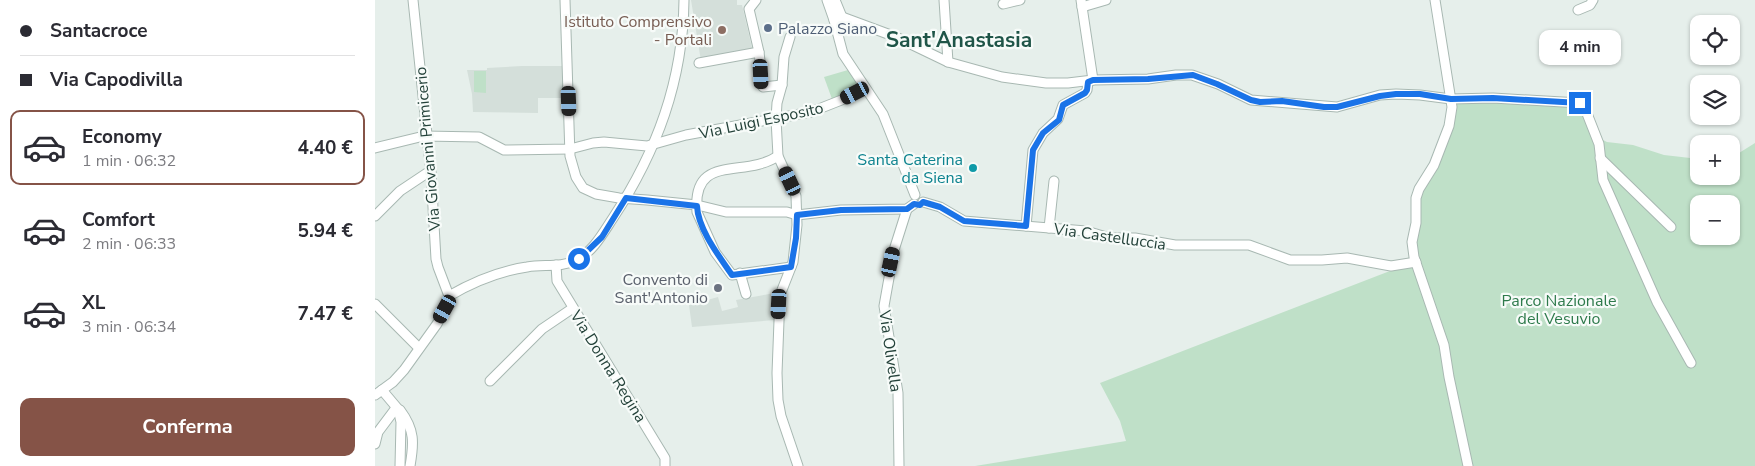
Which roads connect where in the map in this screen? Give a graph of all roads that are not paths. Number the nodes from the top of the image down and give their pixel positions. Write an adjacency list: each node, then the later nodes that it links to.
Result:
1 (413, 0): 25 (street, Via Giovanni Primicerio)
2 (565, 0): 28 (street)
3 (684, 0): 26 (street)
4 (756, 0): 17 (street)
5 (827, 0): 15 (street)
6 (835, 0): 15 (street)
7 (944, 0): 18 (street)
8 (1019, 0): 12 (street)
9 (1106, 0): 13 (street)
10 (1435, 0): 23 (street)
11 (1593, 0): 14 (street)
12 (1003, 4)
13 (1081, 4): 20 (street)
14 (1578, 10)
15 (838, 18): 18 (street); 22 (street)
16 (790, 37): 21 (street)
17 (759, 56): 19 (street); 21 (street)
18 (948, 62): 20 (street)
19 (699, 63)
20 (1093, 80): 23 (street); 38 (street)
21 (782, 86): 24 (street)
22 (864, 87): 24 (street, Via Luigi Esposito); 34 (street)
23 (1451, 99): 30 (street); 41 (street)
24 (776, 119): 26 (street, Via Luigi Esposito); 29 (street)
25 (427, 136): 27 (street, Via Luigi Esposito); 28 (street, Via Luigi Esposito); 31 (street, Via Giovanni Primicerio)
26 (653, 144): 28 (street, Via Luigi Esposito); 33 (street)
27 (375, 148)
28 (570, 150): 33 (street)
29 (778, 156): 35 (street); 36 (street)
30 (1601, 158): 39 (street); 50 (street)
31 (431, 173): 37 (street); 46 (street, Via Giovanni Primicerio)
32 (1054, 181): 40 (street)
33 (626, 198): 35 (street); 42 (street)
34 (915, 203): 36 (street); 38 (street, Via Castelluccia); 59 (street, Via Olivella)
35 (697, 206): 36 (street); 44 (street)
36 (797, 215): 43 (street)
37 (375, 216)
38 (1026, 226): 40 (street, Via Castelluccia)
39 (1671, 227)
40 (1049, 228): 41 (street, Via Castelluccia)
41 (1416, 262): 60 (street)
42 (556, 265): 46 (street); 48 (street, Via Donna Regina)
43 (791, 267): 44 (street); 58 (street)
44 (740, 273): 45 (street)
45 (746, 294)
46 (449, 296): 49 (street)
47 (375, 305): 49 (street)
48 (573, 308): 51 (street); 57 (street, Via Donna Regina)
49 (419, 348): 52 (street)
50 (1691, 363)
51 (490, 381)
52 (379, 393): 53 (street)
53 (397, 409): 54 (street); 55 (street); 56 (street)
54 (375, 444)
55 (400, 466)
56 (410, 466)
57 (665, 466)
58 (798, 466)
59 (899, 466)
60 (1468, 466)

